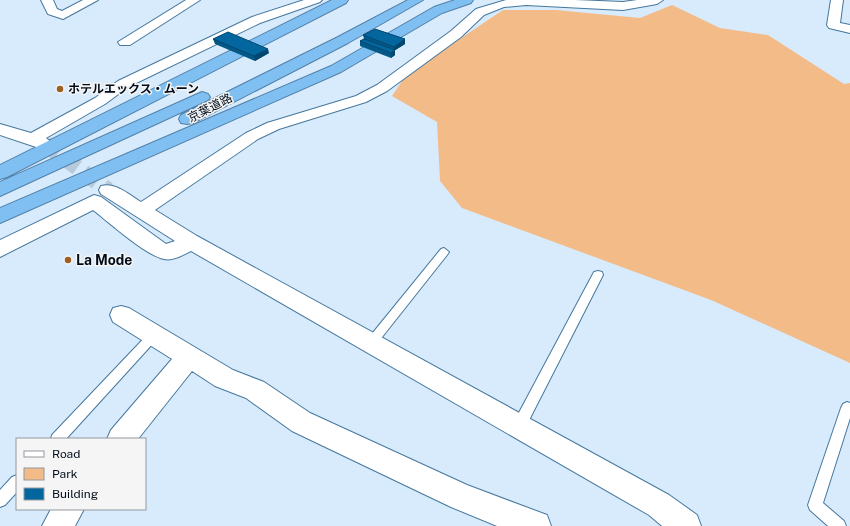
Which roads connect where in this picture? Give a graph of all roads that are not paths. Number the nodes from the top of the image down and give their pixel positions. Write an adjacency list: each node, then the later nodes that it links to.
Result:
1 (47, 0): 2 (street)
2 (92, 0)
3 (194, 0): 16 (street)
4 (316, 0): 17 (street)
5 (348, 0): 12 (highway)
6 (394, 0): 19 (highway, 京葉道路)
7 (417, 0): 21 (highway, 京葉道路)
8 (455, 0): 14 (highway)
9 (467, 0): 14 (highway)
10 (657, 0): 22 (street)
11 (838, 0): 13 (street); 15 (street)
12 (337, 2): 18 (highway)
13 (850, 2)
14 (438, 10): 23 (highway)
15 (850, 29)
16 (125, 42)
17 (0, 129)
18 (0, 173)
19 (0, 190)
20 (108, 190): 22 (street)
21 (0, 209)
22 (142, 210): 24 (street)
23 (0, 216)
24 (190, 241): 25 (street); 30 (street)
25 (0, 248)
26 (444, 252): 30 (lane)
27 (598, 275): 33 (lane)
28 (121, 315): 29 (street)
29 (153, 336): 31 (street); 34 (lane)
30 (371, 343): 33 (street)
31 (188, 358): 35 (street); 40 (street)
32 (847, 408): 42 (lane)
33 (519, 426): 41 (street)
34 (58, 438)
35 (122, 438)
36 (16, 483): 37 (lane)
37 (0, 500)
38 (68, 510): 39 (street)
39 (57, 526)
40 (536, 526)
41 (686, 526)
42 (839, 526)

